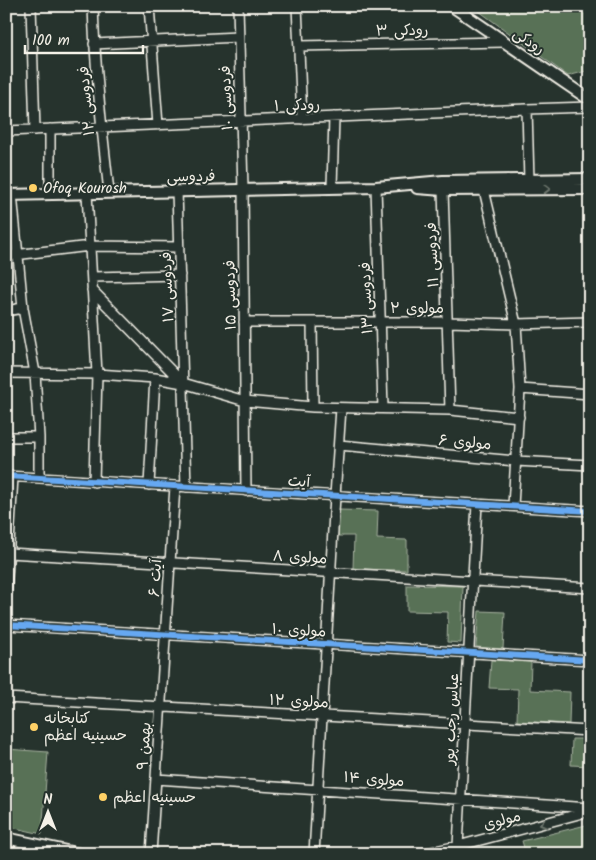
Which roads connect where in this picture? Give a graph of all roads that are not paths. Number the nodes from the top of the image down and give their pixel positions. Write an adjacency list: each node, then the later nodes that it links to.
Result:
1 (31, 6): 21 (street)
2 (93, 6): 10 (street, فردوسی ۱۲)
3 (149, 6): 8 (street)
4 (238, 6): 7 (street, فردوسی ۱۰)
5 (298, 6): 11 (street)
6 (452, 6): 9 (main road, رودکی)
7 (238, 38): 8 (street); 17 (street, فردوسی ۱۰)
8 (152, 42): 10 (street); 18 (street)
9 (505, 42): 11 (street, رودکی ۳); 12 (main road, رودکی)
10 (94, 44): 19 (street, فردوسی ۱۲)
11 (299, 46): 16 (street)
12 (590, 100)
13 (590, 107): 14 (street, رودکی ۱)
14 (527, 109): 15 (street, رودکی ۱); 24 (street)
15 (334, 117): 16 (street, رودکی ۱); 26 (street)
16 (302, 118): 17 (street, رودکی ۱)
17 (241, 121): 18 (street, رودکی ۱); 27 (street, فردوسی ۱۰)
18 (158, 125): 19 (street, رودکی ۱)
19 (102, 127): 20 (street, رودکی ۱); 32 (street, فردوسی ۱۲)
20 (50, 129): 21 (street, رودکی ۱); 34 (street)
21 (35, 130): 22 (street, رودکی ۱)
22 (6, 131)
23 (590, 179): 24 (main road, فردوسی)
24 (529, 181): 25 (main road, فردوسی)
25 (376, 187): 26 (main road, فردوسی); 29 (main road, فردوسی); 47 (street, فردوسی ۱۳)
26 (332, 188): 27 (main road, فردوسی)
27 (243, 189): 31 (main road, فردوسی); 45 (street, فردوسی ۱۵)
28 (590, 189): 30 (main road, فردوسی, one-way to 28)
29 (443, 190): 30 (main road, فردوسی); 48 (street, فردوسی ۱۱)
30 (484, 190): 50 (street)
31 (177, 191): 32 (main road, فردوسی); 37 (street, فردوسی ۱۷)
32 (109, 192): 33 (main road, فردوسی)
33 (87, 193): 34 (main road, فردوسی); 36 (street)
34 (50, 194): 35 (main road, فردوسی)
35 (9, 195): 38 (street)
36 (90, 246): 37 (street); 38 (street); 41 (street)
37 (179, 247): 40 (street, فردوسی ۱۷)
38 (18, 255): 39 (street); 43 (street)
39 (6, 256)
40 (180, 275): 41 (street); 55 (street, فردوسی ۱۷)
41 (92, 276): 42 (street)
42 (92, 290): 53 (street); 55 (street)
43 (22, 308): 44 (street); 52 (street)
44 (6, 311)
45 (244, 322): 46 (street, مولوی ۲); 58 (street, فردوسی ۱۵)
46 (312, 322): 47 (street, مولوی ۲); 59 (street)
47 (380, 322): 48 (street, مولوی ۲); 61 (street, فردوسی ۱۳)
48 (448, 322): 50 (street, مولوی ۲); 62 (street, فردوسی ۱۱)
49 (590, 322): 50 (street, مولوی ۲)
50 (516, 324): 56 (street)
51 (6, 373): 52 (street)
52 (36, 373): 53 (street); 65 (street)
53 (97, 374): 54 (street); 71 (street)
54 (155, 378): 55 (street); 72 (street)
55 (183, 383): 58 (street); 74 (street, فردوسی ۱۷)
56 (520, 389): 57 (street); 63 (street)
57 (590, 394)
58 (245, 401): 59 (street); 75 (street, فردوسی ۱۵)
59 (313, 407): 60 (street)
60 (342, 408): 61 (street); 66 (street)
61 (383, 408): 62 (street)
62 (450, 410): 63 (street)
63 (519, 417): 67 (street)
64 (6, 437): 65 (street)
65 (39, 437): 70 (street)
66 (339, 444): 67 (street, مولوی ۶); 76 (street)
67 (516, 461): 68 (street, مولوی ۶); 78 (street)
68 (590, 465)
69 (10, 477): 70 (street, آیت); 80 (street)
70 (39, 478): 71 (street, آیت)
71 (94, 482): 72 (street, آیت)
72 (150, 485): 73 (street, آیت)
73 (175, 486): 74 (street, آیت); 81 (street, آیت ۶)
74 (186, 487): 75 (street, آیت)
75 (246, 490): 76 (street, آیت)
76 (335, 496): 77 (street, آیت); 82 (street)
77 (477, 504): 78 (street, آیت); 83 (street, عباس رجب پور)
78 (513, 506): 79 (street, آیت)
79 (590, 511)
80 (9, 553): 81 (street, مولوی ۸); 85 (street)
81 (170, 563): 82 (street, مولوی ۸); 87 (street, آیت ۶)
82 (330, 572): 83 (street, مولوی ۸); 88 (street)
83 (473, 581): 84 (street, مولوی ۸); 89 (street, عباس رجب پور)
84 (590, 588)
85 (6, 595)
86 (6, 625): 87 (street, مولوی ۱۰)
87 (165, 634): 88 (street, مولوی ۱۰); 91 (street, آیت ۶)
88 (326, 644): 89 (street, مولوی ۱۰); 94 (street)
89 (469, 653): 90 (street, مولوی ۱۰); 95 (street, عباس رجب پور)
90 (590, 660)
91 (163, 671): 93 (street, بهمن ۹)
92 (6, 698): 93 (street, مولوی ۱۲)
93 (161, 707): 94 (street, مولوی ۱۲); 97 (street, بهمن ۹)
94 (322, 716): 95 (street, مولوی ۱۲); 98 (street)
95 (465, 724): 96 (street, مولوی ۱۲); 99 (street, عباس رجب پور)
96 (590, 731)
97 (156, 779): 98 (street, مولوی ۱۴); 105 (street, بهمن ۹)
98 (318, 789): 99 (street, مولوی ۱۴); 106 (street)
99 (461, 799): 100 (street, مولوی ۱۴); 103 (street, عباس رجب پور)
100 (590, 808)
101 (590, 812): 103 (street, مولوی, one-way to 103)
102 (6, 838): 104 (main road)
103 (458, 846): 107 (street, مولوی)
104 (75, 853)
105 (151, 854)
106 (314, 854)
107 (421, 854)

